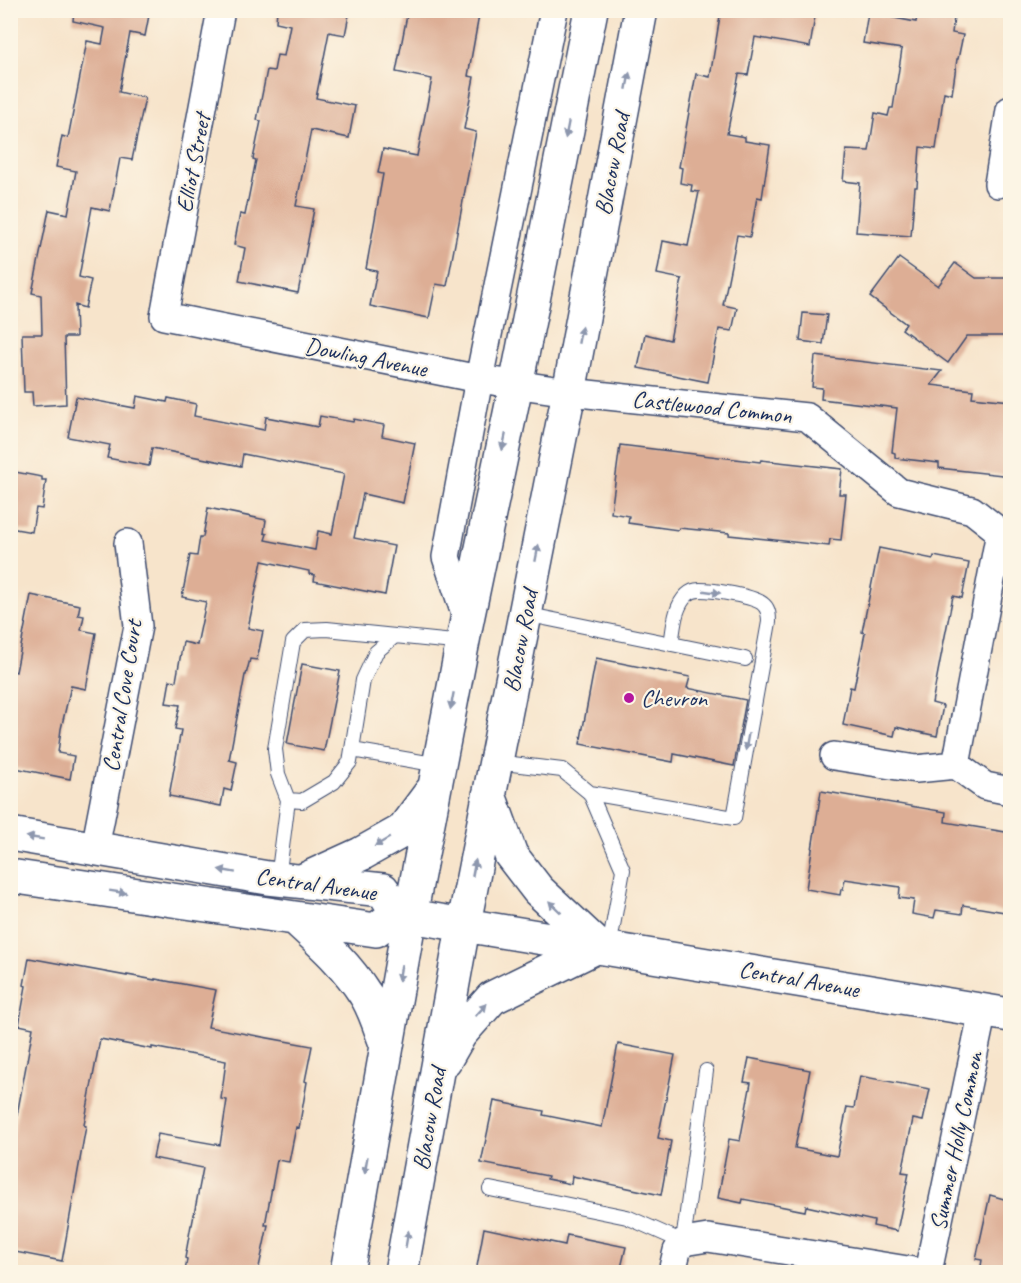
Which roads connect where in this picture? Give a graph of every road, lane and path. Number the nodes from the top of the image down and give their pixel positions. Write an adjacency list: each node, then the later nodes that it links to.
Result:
1 (221, 10): 7 (street, Elliot Street)
2 (554, 10): 8 (street)
3 (591, 10): 9 (main road, one-way to 9)
4 (641, 10): 10 (main road, Blacow Road, one-way to 4)
5 (1011, 110): 6 (street)
6 (998, 184)
7 (164, 316): 8 (street, Dowling Avenue)
8 (479, 379): 9 (street, Dowling Avenue); 14 (street)
9 (516, 385): 10 (street, Dowling Avenue); 14 (main road, one-way to 14)
10 (569, 392): 11 (street, Castlewood Common); 13 (main road, Blacow Road, one-way to 10)
11 (1005, 531): 21 (street)
12 (128, 543): 28 (street, Central Cove Court)
13 (525, 614): 16 (lane); 20 (main road, Blacow Road)
14 (465, 632): 15 (lane); 22 (main road, one-way to 22)
15 (395, 636): 18 (lane); 26 (lane)
16 (671, 644): 17 (lane); 24 (lane, one-way to 24)
17 (745, 659)
18 (352, 750): 22 (lane); 26 (lane)
19 (834, 756): 21 (street)
20 (496, 762): 24 (lane); 25 (main road, Blacow Road)
21 (956, 765): 23 (street)
22 (438, 776): 30 (main road, one-way to 30); 31 (main road)
23 (1011, 791)
24 (590, 793): 34 (lane)
25 (489, 795): 33 (main road, Blacow Road, one-way to 25); 34 (main road, one-way to 25)
26 (288, 800): 30 (lane)
27 (10, 834): 28 (main road, Central Avenue, one-way to 27)
28 (95, 848): 30 (main road, Central Avenue, one-way to 28)
29 (10, 876): 32 (main road, Central Avenue, one-way to 32)
30 (289, 880): 32 (main road, Central Avenue)
31 (411, 916): 33 (main road, Central Avenue); 36 (main road, one-way to 36)
32 (296, 919): 36 (main road)
33 (463, 925): 34 (main road, Central Avenue); 38 (main road, Blacow Road)
34 (604, 947): 35 (main road, Central Avenue); 38 (main road, one-way to 34)
35 (997, 1013): 45 (street, Summer Holly Common)
36 (387, 1046): 41 (main road, one-way to 41)
37 (706, 1071): 40 (lane)
38 (436, 1075): 42 (main road, Blacow Road, one-way to 38)
39 (490, 1189): 40 (lane)
40 (683, 1242): 43 (street); 44 (street)
41 (347, 1272)
42 (401, 1272)
43 (672, 1272)
44 (920, 1272)
45 (928, 1272)

